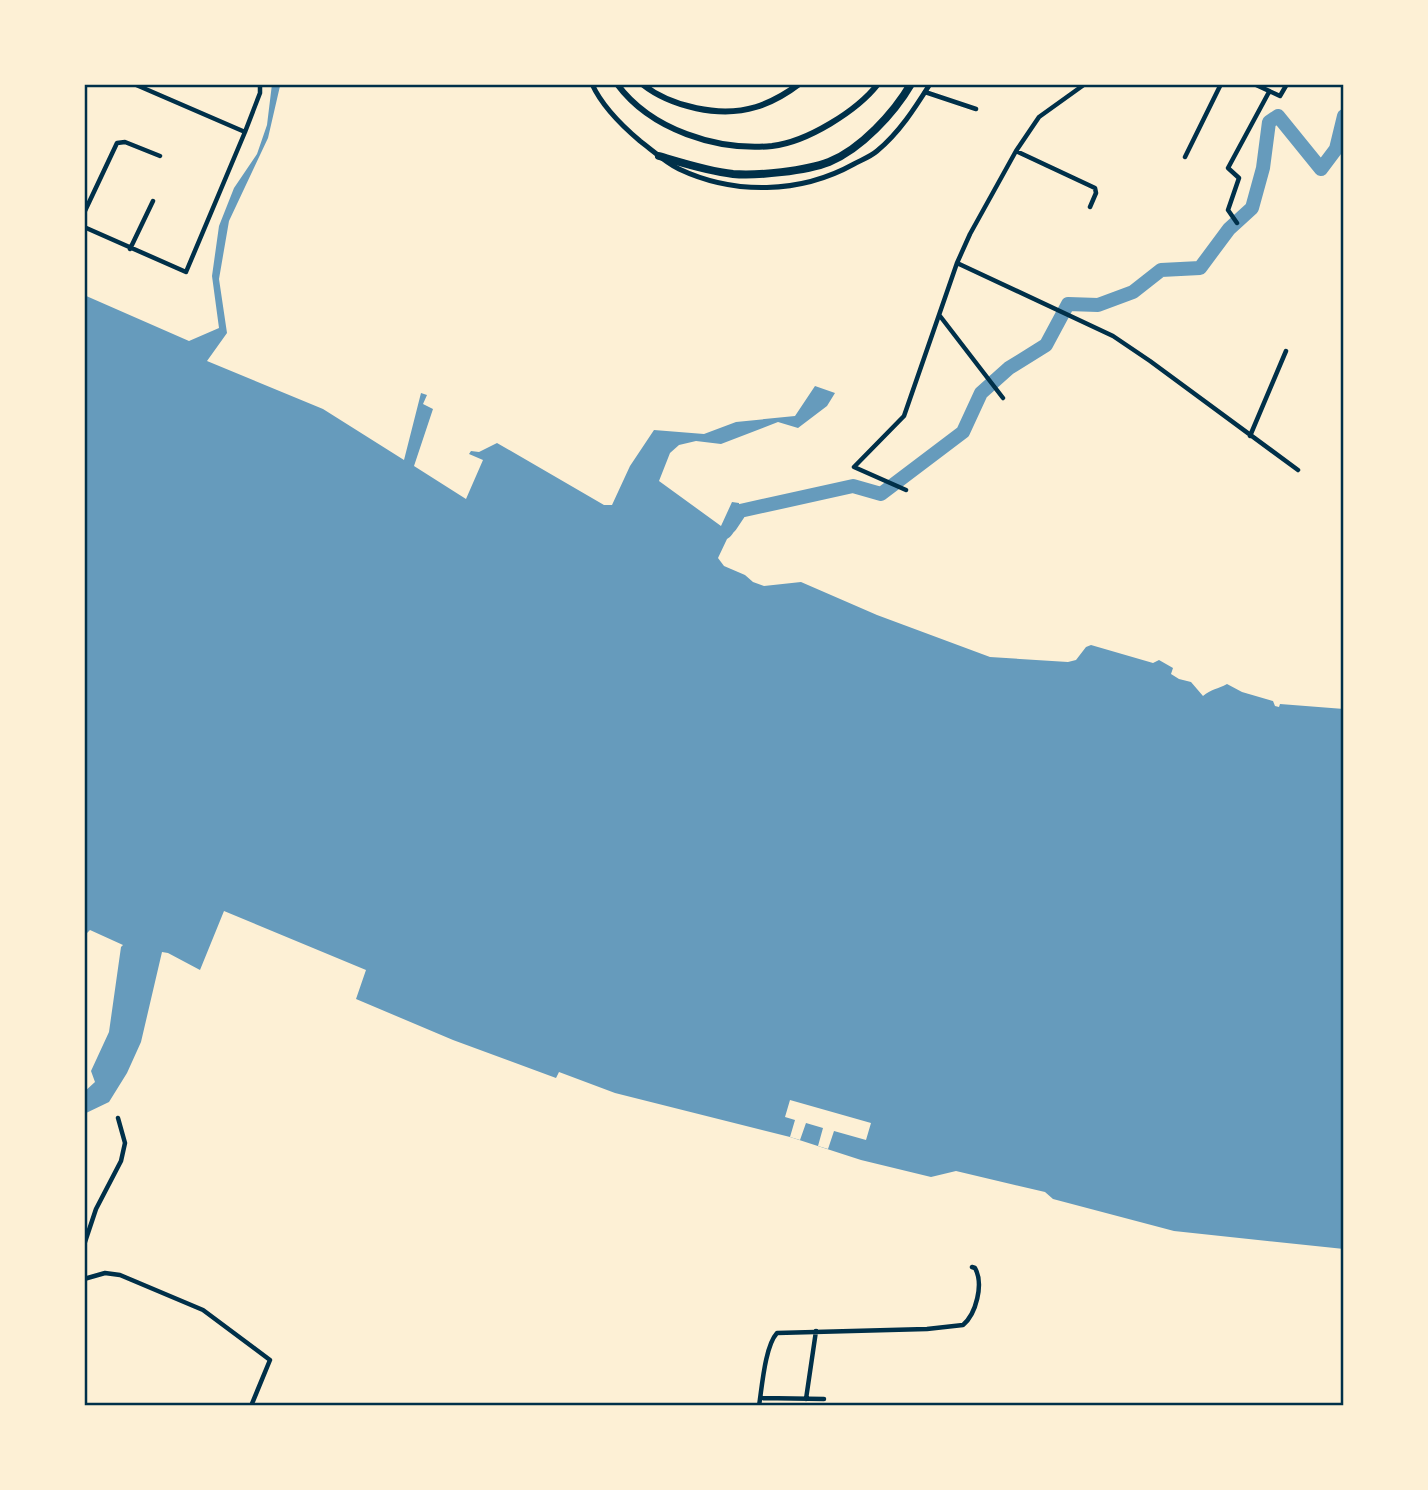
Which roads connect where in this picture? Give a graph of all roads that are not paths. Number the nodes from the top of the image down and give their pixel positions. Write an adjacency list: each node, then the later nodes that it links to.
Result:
1 (134, 84): 17 (street)
2 (260, 84): 17 (street)
3 (592, 84): 20 (street)
4 (617, 84): 7 (main road)
5 (642, 84): 6 (main road)
6 (799, 84)
7 (878, 84)
8 (911, 84): 20 (highway)
9 (930, 84): 14 (street)
10 (1085, 84): 18 (street)
11 (1221, 84): 21 (street)
12 (1254, 84): 15 (street)
13 (1287, 84): 15 (street)
14 (925, 92): 16 (street); 20 (street)
15 (1269, 92): 25 (street)
16 (976, 109)
17 (245, 132): 27 (street)
18 (1016, 151): 23 (street); 28 (street)
19 (160, 156): 24 (street)
20 (659, 156)
21 (1185, 157)
22 (153, 201): 27 (street)
23 (1090, 207)
24 (84, 213)
25 (1237, 223)
26 (84, 227): 27 (street)
27 (130, 249)
28 (957, 263): 29 (street); 32 (street)
29 (940, 315): 31 (street); 34 (street)
30 (1286, 351): 32 (street)
31 (1001, 396)
32 (1250, 436): 33 (street)
33 (1298, 470)
34 (906, 490)
35 (118, 1118): 36 (street)
36 (84, 1245)
37 (972, 1267): 39 (street)
38 (84, 1279): 43 (street)
39 (816, 1331): 40 (street); 41 (street)
40 (760, 1398): 41 (street); 44 (street)
41 (806, 1399): 42 (street)
42 (824, 1399)
43 (251, 1406)
44 (759, 1406)

